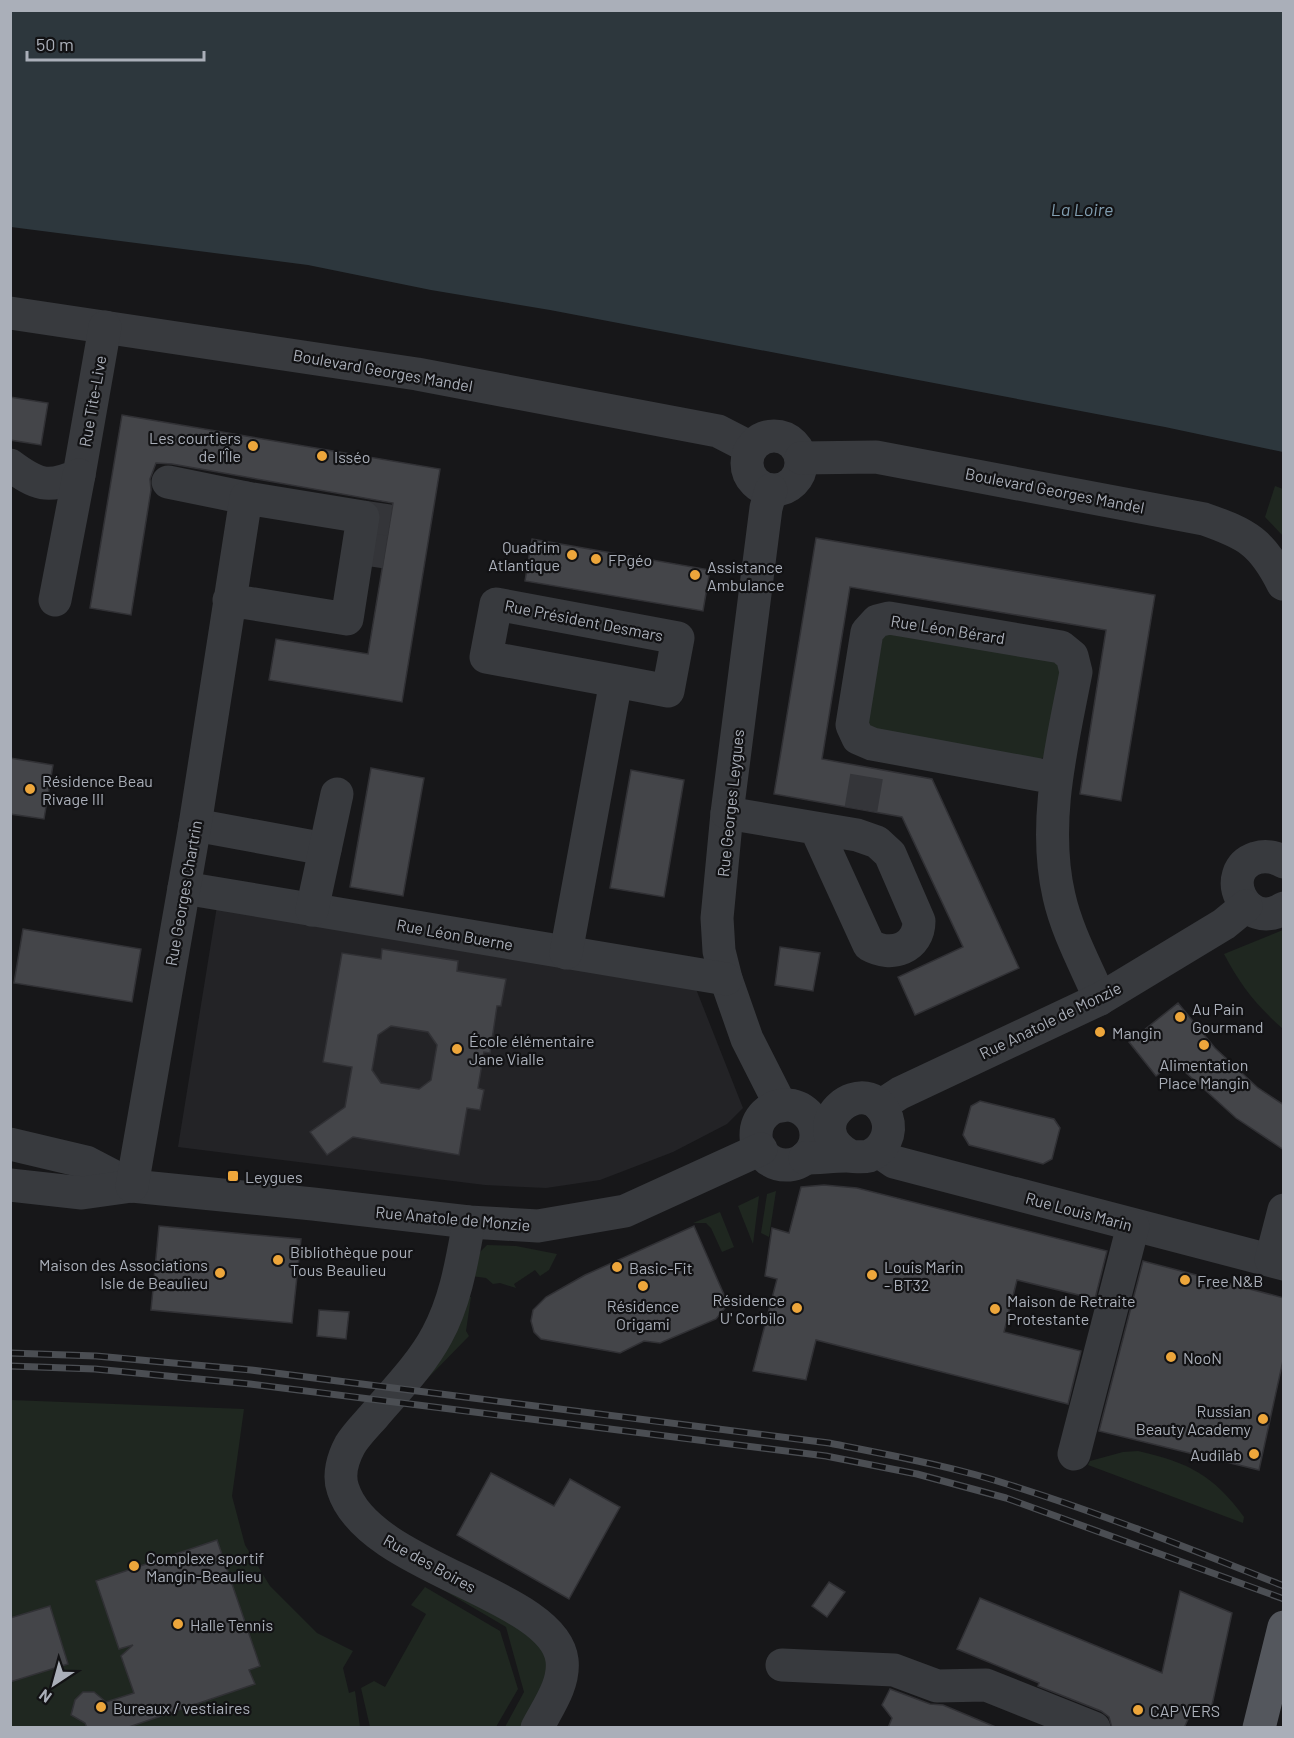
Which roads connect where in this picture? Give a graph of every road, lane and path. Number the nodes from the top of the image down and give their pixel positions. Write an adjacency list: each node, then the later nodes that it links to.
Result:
1 (10, 313): 2 (street, Boulevard Georges Mandel)
2 (105, 327): 3 (street, Boulevard Georges Mandel); 6 (street, Rue Tite-Live)
3 (751, 448): 4 (street); 8 (street)
4 (801, 459): 8 (street); 10 (street, Boulevard Georges Mandel)
5 (10, 465): 6 (street)
6 (79, 475): 11 (street, Rue Tite-Live)
7 (168, 482): 9 (street)
8 (771, 490): 16 (street, Rue Georges Leygues)
9 (246, 498): 12 (street, Rue Georges Chartrin); 12 (street)
10 (1283, 584)
11 (55, 600)
12 (229, 600): 17 (street, Rue Georges Chartrin)
13 (616, 681): 13 (street, Rue Président Desmars); 25 (street)
14 (1056, 778): 14 (street, Rue Léon Bérard); 27 (street, Rue Léon Bérard)
15 (337, 794): 19 (street)
16 (727, 813): 18 (street); 26 (street, Rue Georges Leygues)
17 (195, 825): 19 (street); 21 (street, Rue Georges Chartrin)
18 (816, 829): 18 (street)
19 (325, 849): 24 (street)
20 (1284, 862): 22 (street)
21 (184, 888): 24 (street, Rue Léon Buerne); 36 (street, Rue Georges Chartrin)
22 (1245, 906): 23 (street); 27 (street, Rue Anatole de Monzie)
23 (1284, 908)
24 (312, 910): 25 (street, Rue Léon Buerne)
25 (566, 953): 26 (street, Rue Léon Buerne)
26 (726, 979): 30 (street, Rue Georges Leygues)
27 (1100, 999): 28 (street, Rue Anatole de Monzie)
28 (880, 1106): 29 (street); 33 (street)
29 (838, 1107): 30 (street); 33 (street)
30 (793, 1109): 32 (street); 34 (street)
31 (10, 1144): 36 (street, Rue Anatole de Monzie)
32 (761, 1149): 34 (street); 38 (street, Rue Anatole de Monzie)
33 (864, 1153): 34 (street); 39 (street, Rue Louis Marin)
34 (805, 1158)
35 (10, 1185): 36 (street, Rue Anatole de Monzie)
36 (132, 1186): 38 (street, Rue Anatole de Monzie)
37 (1284, 1210): 40 (street)
38 (469, 1222): 44 (street, Rue des Boires)
39 (1133, 1226): 40 (street, Rue Louis Marin); 41 (street)
40 (1277, 1262)
41 (1074, 1454)
42 (1284, 1627): 46 (main road)
43 (782, 1665): 45 (street)
44 (537, 1728)
45 (1094, 1728)
46 (1259, 1728)

